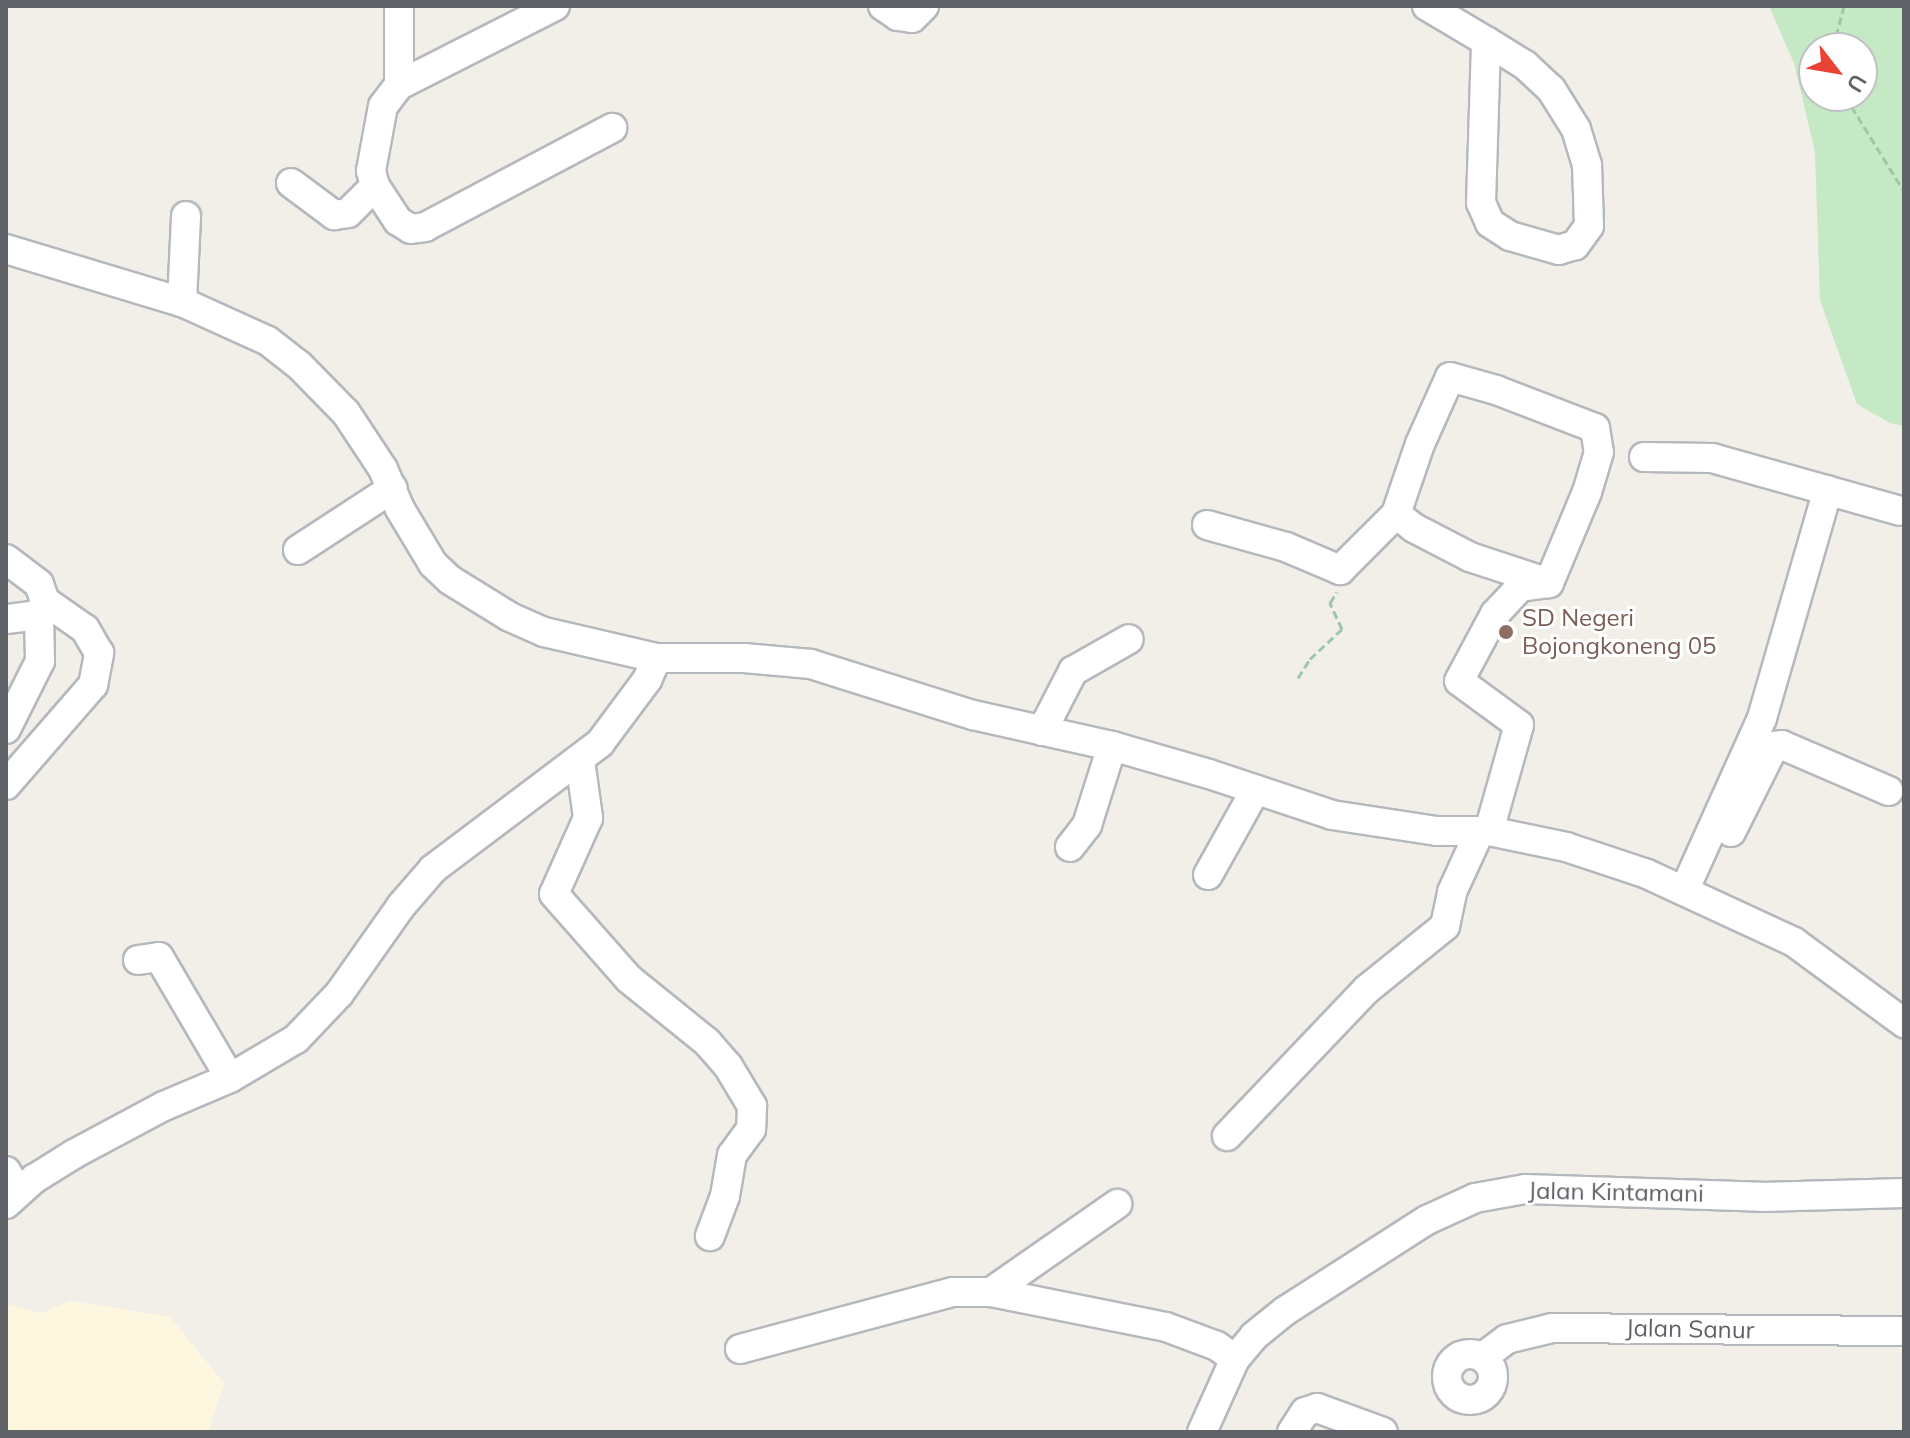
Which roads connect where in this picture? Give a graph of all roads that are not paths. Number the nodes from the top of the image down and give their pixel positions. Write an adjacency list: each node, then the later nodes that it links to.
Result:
1 (399, 6): 7 (street)
2 (555, 6): 7 (street)
3 (883, 6): 4 (street)
4 (924, 6)
5 (1427, 6): 6 (street)
6 (1486, 41): 6 (street)
7 (399, 85): 10 (street)
8 (612, 128): 10 (street)
9 (291, 183): 10 (street)
10 (375, 186)
11 (186, 216): 13 (street)
12 (6, 249): 13 (street)
13 (182, 302): 15 (street)
14 (1644, 457): 16 (street)
15 (393, 488): 20 (street); 26 (street)
16 (1828, 490): 17 (street); 37 (street)
17 (1900, 511)
18 (1396, 514): 19 (street); 22 (street); 22 (street)
19 (1207, 525)
20 (298, 550)
21 (6, 559): 23 (street)
22 (1549, 583): 34 (street)
23 (42, 608): 24 (street); 27 (street); 31 (street)
24 (6, 619)
25 (1129, 639): 28 (street)
26 (657, 658): 28 (street); 30 (street)
27 (6, 729)
28 (1042, 731): 29 (street)
29 (1112, 746): 32 (street); 35 (street)
30 (580, 760): 40 (street); 45 (street)
31 (6, 785)
32 (1256, 789): 34 (street); 36 (street)
33 (1889, 791): 37 (street)
34 (1484, 832): 37 (street); 41 (street)
35 (1070, 847)
36 (1208, 875)
37 (1691, 894): 39 (street)
38 (138, 960): 40 (street)
39 (1904, 1023)
40 (230, 1078): 42 (street)
41 (1227, 1136)
42 (10, 1189)
43 (1904, 1193): 50 (street, Jalan Kintamani)
44 (1117, 1204): 46 (street)
45 (710, 1236)
46 (991, 1292): 48 (street); 50 (street)
47 (1904, 1331): 49 (street, Jalan Sanur)
48 (740, 1349)
49 (1483, 1357)
50 (1235, 1359): 52 (street, Jalan Kintamani)
51 (1298, 1422): 53 (street)
52 (1202, 1432)
53 (1383, 1432)

